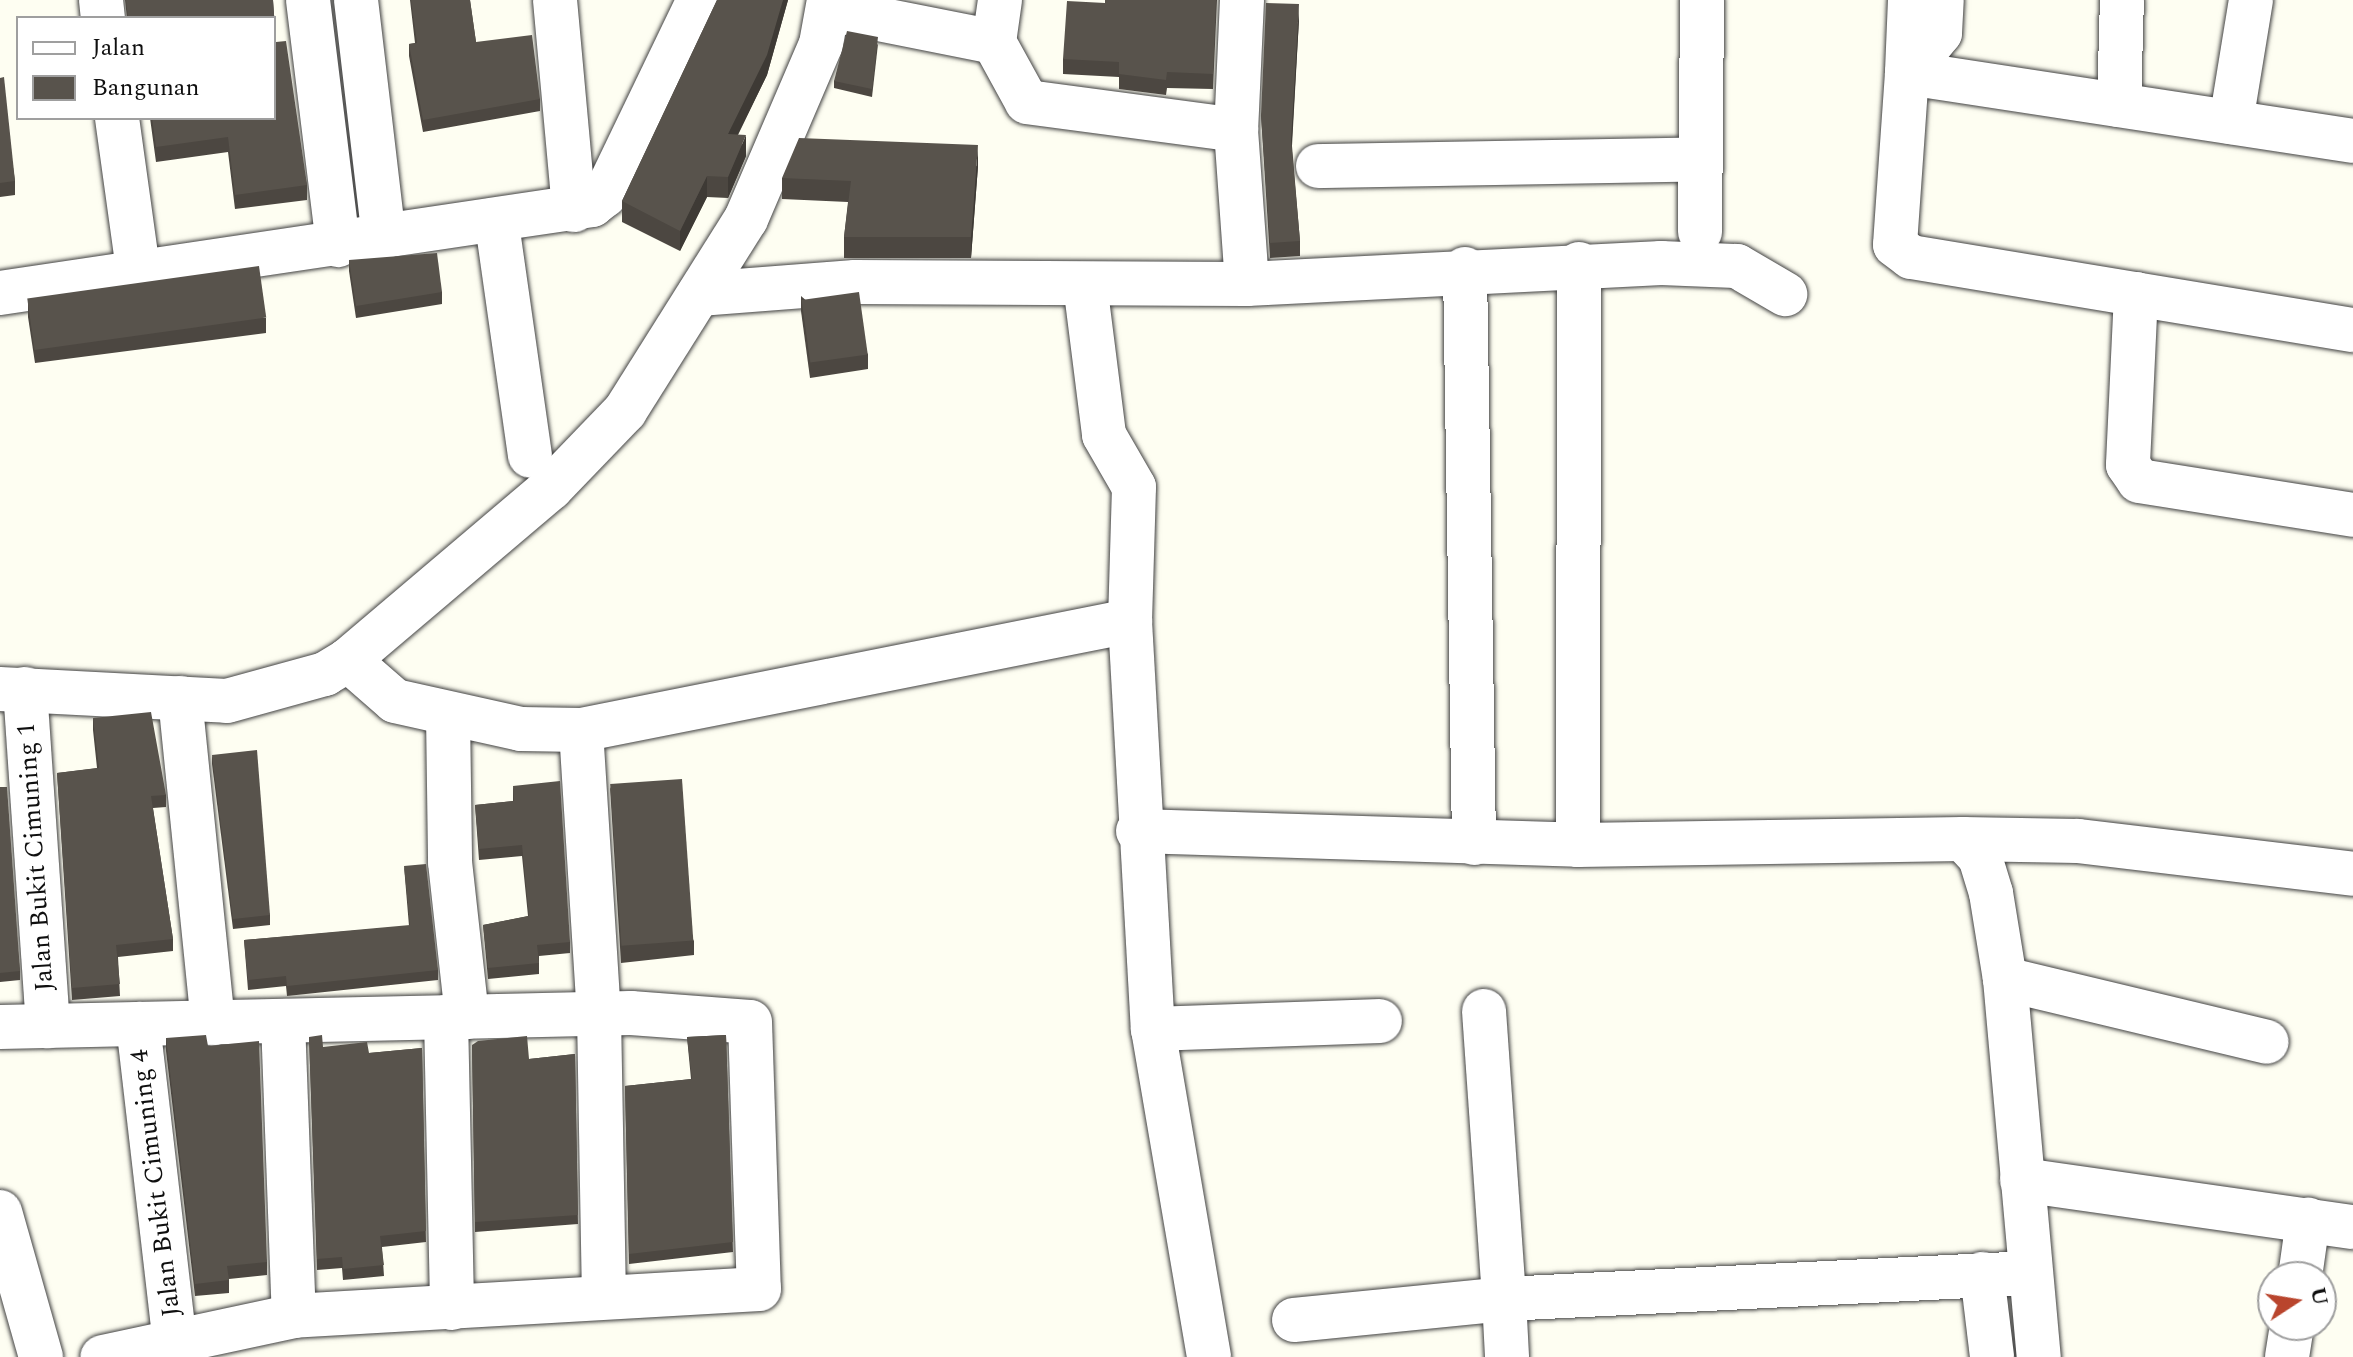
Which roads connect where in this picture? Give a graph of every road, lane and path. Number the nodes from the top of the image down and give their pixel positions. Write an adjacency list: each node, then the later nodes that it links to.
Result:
1 (308, 0): 25 (street)
2 (356, 0): 24 (street)
3 (555, 0): 21 (street)
4 (699, 0): 21 (street)
5 (1242, 0): 17 (street)
6 (1702, 0): 19 (street)
7 (1910, 0): 13 (street)
8 (1942, 0): 13 (street)
9 (2122, 0): 14 (street)
10 (2251, 0): 16 (street)
11 (829, 4): 12 (street); 32 (street)
12 (997, 21): 17 (street)
13 (1907, 73): 14 (street); 34 (street)
14 (2119, 105): 16 (street)
15 (117, 120): 27 (street)
16 (2231, 122): 18 (street)
17 (1236, 130): 30 (street)
18 (2353, 141)
19 (1701, 159): 20 (street); 23 (street)
20 (1318, 166)
21 (574, 210): 22 (street)
22 (497, 224): 24 (street); 36 (street)
23 (1700, 232)
24 (384, 237): 25 (street)
25 (338, 245): 27 (street)
26 (1579, 264): 28 (street); 33 (street); 47 (street)
27 (138, 269): 31 (street)
28 (1465, 269): 30 (street); 46 (street)
29 (1085, 284): 30 (street); 32 (street); 38 (street)
30 (1247, 284)
31 (0, 293)
32 (699, 294): 39 (street)
33 (1785, 294)
34 (2136, 294): 35 (street); 37 (street)
35 (2353, 330)
36 (530, 456)
37 (2353, 515)
38 (1130, 621): 43 (street); 44 (street)
39 (348, 660): 41 (street); 42 (street)
40 (13, 689): 41 (street); 57 (street, Jalan Bukit Cimuning 1)
41 (180, 698): 55 (street)
42 (448, 714): 43 (street); 52 (street)
43 (581, 730): 51 (street)
44 (1138, 831): 46 (street); 59 (street)
45 (1963, 839): 47 (street); 48 (street); 49 (street)
46 (1474, 843): 47 (street)
47 (1578, 845)
48 (2353, 874)
49 (2005, 979): 60 (street); 61 (street)
50 (1484, 1011): 69 (street)
51 (599, 1014): 52 (street); 68 (street); 68 (street)
52 (456, 1017): 53 (street); 70 (street)
53 (283, 1021): 55 (street); 71 (street)
54 (1380, 1021): 59 (street)
55 (213, 1023): 56 (street)
56 (138, 1024): 57 (street); 73 (street, Jalan Bukit Cimuning 4)
57 (48, 1026): 58 (street)
58 (0, 1027)
59 (1153, 1029): 76 (street)
60 (2267, 1042)
61 (2022, 1180): 63 (street); 66 (street)
62 (0, 1212): 74 (street)
63 (2308, 1220): 64 (street); 65 (street)
64 (2353, 1227)
65 (2302, 1261)
66 (2030, 1273): 67 (street); 79 (street)
67 (1982, 1274): 69 (street); 78 (street)
68 (604, 1297): 70 (street)
69 (1504, 1299): 72 (street); 77 (street)
70 (452, 1308): 71 (street)
71 (294, 1316): 73 (street)
72 (1294, 1320)
73 (175, 1342): 75 (street)
74 (41, 1357)
75 (102, 1357)
76 (1209, 1357)
77 (1507, 1357)
78 (1992, 1357)
79 (2039, 1357)

